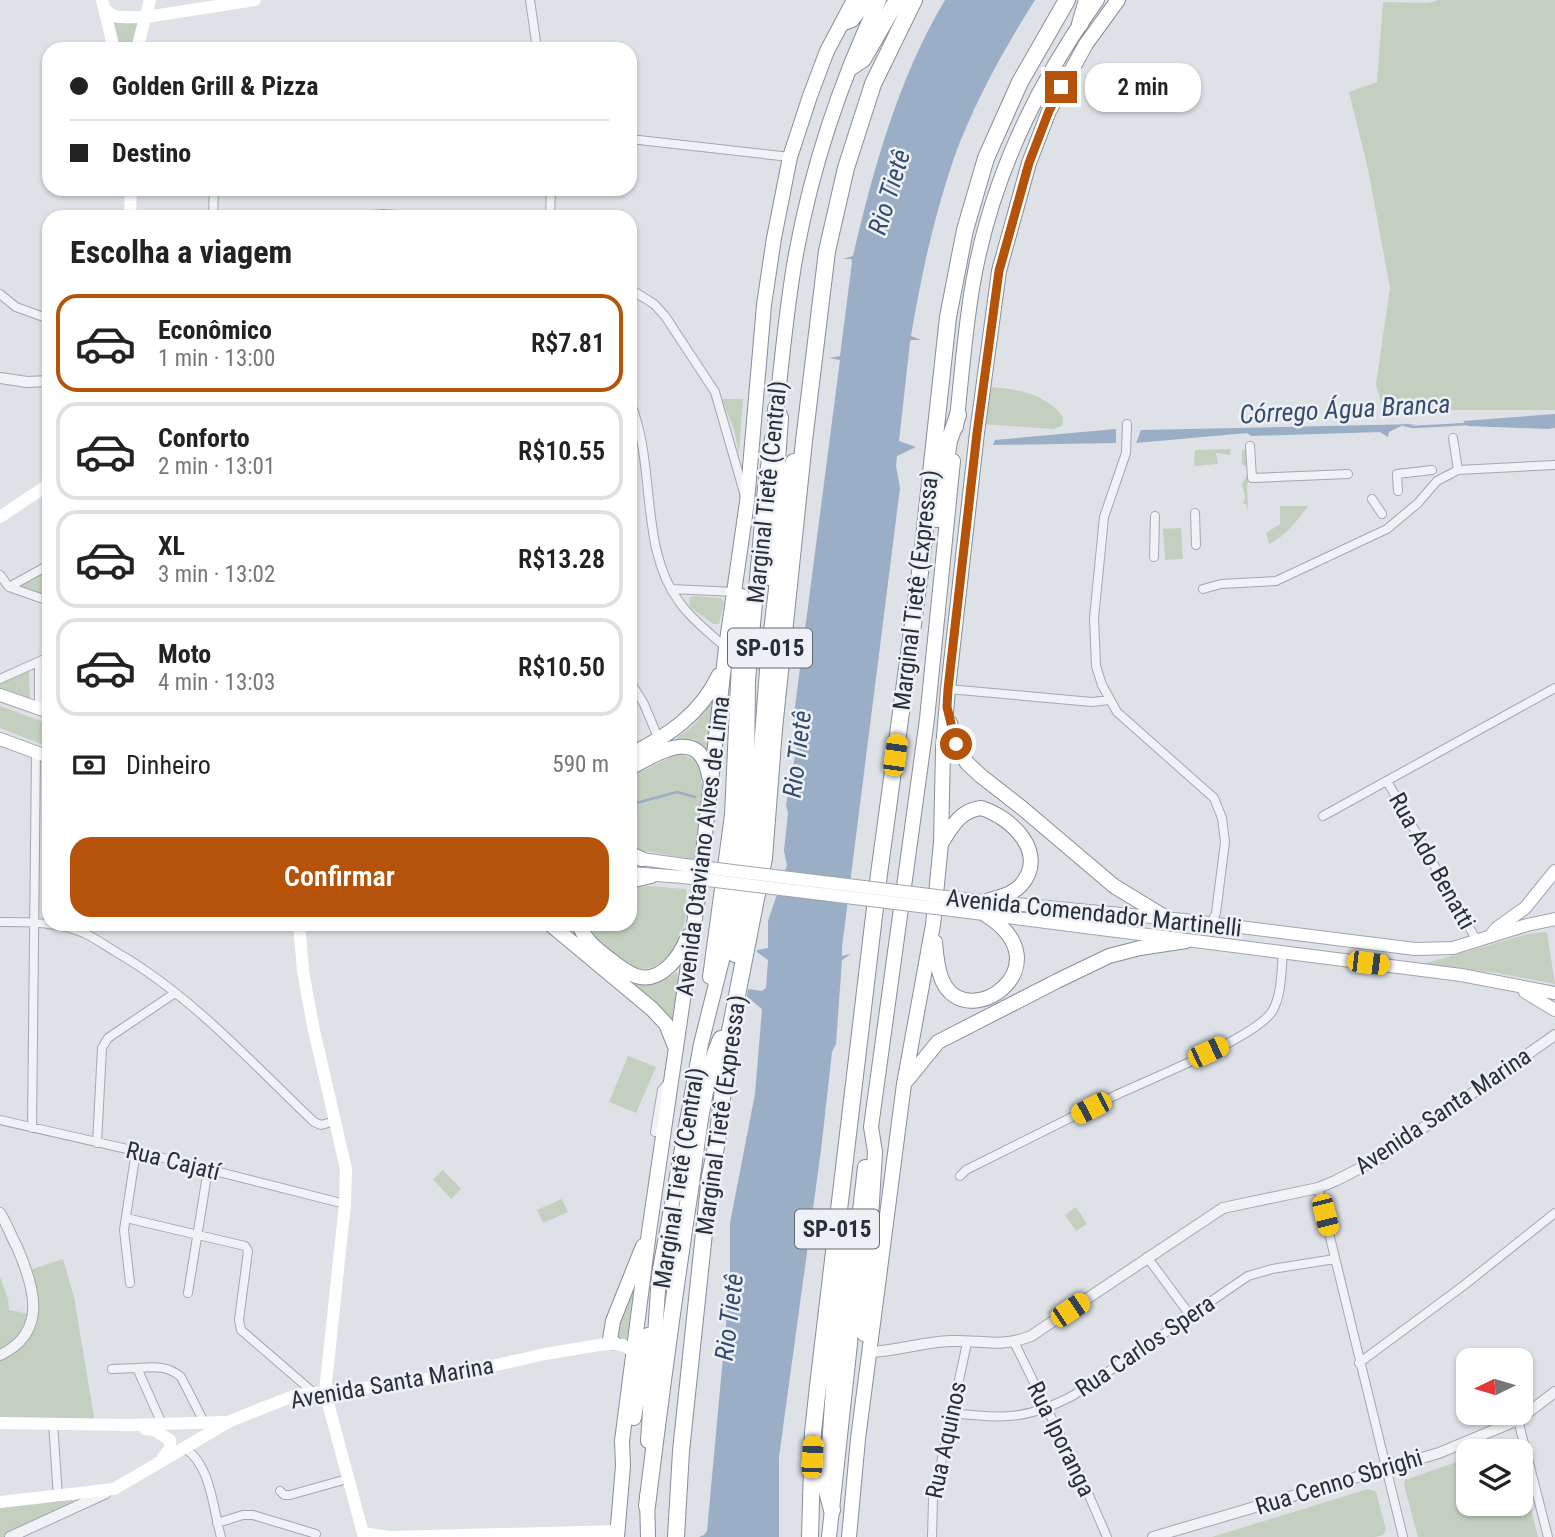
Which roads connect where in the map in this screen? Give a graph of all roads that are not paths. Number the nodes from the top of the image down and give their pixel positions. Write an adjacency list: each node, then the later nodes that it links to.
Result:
1 (150, 0): 14 (main road)
2 (255, 0): 14 (main road)
3 (530, 0): 19 (street)
4 (854, 0): 16 (highway, Avenida Otaviano Alves de Lima)
5 (867, 0): 16 (highway)
6 (879, 0): 20 (highway, Marginal Tietê (Central))
7 (897, 0): 20 (highway)
8 (914, 0): 33 (highway, Marginal Tietê (Expressa) / SP-015)
9 (1067, 0): 78 (highway, Marginal Tietê (Expressa) / SP-015)
10 (1087, 0): 15 (highway)
11 (1097, 0): 15 (highway)
12 (1118, 0): 47 (highway)
13 (103, 4): 14 (main road); 17 (main road)
14 (146, 17): 18 (main road)
15 (1080, 24): 29 (highway)
16 (840, 25): 22 (highway, Avenida Otaviano Alves de Lima)
17 (112, 42)
18 (139, 42)
19 (536, 42)
20 (851, 67): 28 (highway, Marginal Tietê (Central))
21 (637, 140): 22 (street)
22 (790, 158): 42 (highway, Avenida Otaviano Alves de Lima)
23 (637, 293): 42 (street)
24 (0, 294): 25 (street)
25 (42, 316)
26 (0, 378): 27 (street)
27 (42, 382)
28 (776, 409): 59 (highway); 113 (highway, Marginal Tietê (Central))
29 (958, 415): 72 (highway); 78 (highway)
30 (637, 421): 54 (street)
31 (1127, 424): 69 (street)
32 (1453, 438): 37 (street)
33 (804, 441): 59 (highway, Marginal Tietê (Central) / SP-015); 126 (highway, Marginal Tietê (Expressa) / SP-015)
34 (1250, 446): 38 (street)
35 (1555, 465): 37 (street)
36 (1432, 470): 40 (street)
37 (1458, 470): 55 (street)
38 (1348, 474)
39 (42, 489): 46 (main road)
40 (1398, 491)
41 (1372, 499): 44 (street)
42 (747, 502): 52 (highway, Avenida Otaviano Alves de Lima)
43 (1195, 513): 48 (street)
44 (1382, 514)
45 (1155, 516): 49 (street)
46 (0, 517)
47 (967, 521): 65 (highway); 72 (highway)
48 (1196, 545)
49 (1154, 557)
50 (42, 569): 53 (street)
51 (0, 575): 53 (street)
52 (738, 575): 56 (highway, Avenida Otaviano Alves de Lima); 113 (highway)
53 (9, 587): 57 (street)
54 (671, 589): 56 (street); 58 (street)
55 (1203, 589)
56 (735, 592): 58 (highway, Avenida Otaviano Alves de Lima)
57 (42, 599)
58 (726, 648): 62 (highway, Avenida Otaviano Alves de Lima)
59 (769, 657): 85 (highway, Marginal Tietê (Central) / SP-015)
60 (42, 660): 61 (street)
61 (37, 663): 63 (street); 68 (street)
62 (724, 664): 74 (highway); 81 (highway, Avenida Otaviano Alves de Lima)
63 (0, 679)
64 (1555, 688): 80 (street)
65 (948, 689): 69 (street); 70 (highway)
66 (637, 692): 74 (street)
67 (0, 695): 71 (main road)
68 (42, 697)
69 (1109, 700): 98 (street)
70 (947, 707): 83 (highway); 93 (highway)
71 (42, 709)
72 (927, 719): 119 (highway)
73 (0, 739): 76 (main road)
74 (659, 740): 75 (highway)
75 (637, 751)
76 (36, 752): 77 (main road); 96 (street)
77 (42, 754)
78 (895, 755): 129 (highway, Marginal Tietê (Expressa) / SP-015)
79 (637, 764): 81 (highway)
80 (1387, 781): 82 (street); 104 (street, Rua Ado Benatti)
81 (710, 784): 91 (highway, Avenida Otaviano Alves de Lima)
82 (1324, 816)
83 (941, 843): 92 (highway); 99 (highway)
84 (637, 858): 86 (main road, Avenida Comendador Martinelli)
85 (752, 858): 112 (highway, Avenida Otaviano Alves de Lima / SP-015)
86 (684, 871): 89 (main road, Avenida Comendador Martinelli); 92 (main road, Avenida Comendador Martinelli, bridge)
87 (1555, 872): 104 (main road)
88 (637, 874): 89 (main road, Avenida Comendador Martinelli)
89 (651, 876): 90 (highway)
90 (637, 879)
91 (698, 897): 103 (highway); 114 (highway, Avenida Otaviano Alves de Lima)
92 (986, 908): 93 (main road, Avenida Comendador Martinelli); 99 (highway); 105 (main road, Avenida Comendador Martinelli)
93 (1168, 919): 98 (main road, Avenida Comendador Martinelli)
94 (1555, 919): 104 (main road, Avenida Comendador Martinelli)
95 (0, 922): 96 (street)
96 (34, 922): 97 (street); 120 (street)
97 (42, 923)
98 (1212, 924): 104 (main road, Avenida Comendador Martinelli)
99 (933, 925): 116 (highway)
100 (76, 931): 108 (street)
101 (300, 931): 118 (main road)
102 (558, 931): 114 (highway)
103 (583, 931)
104 (1483, 939)
105 (1185, 941): 106 (main road, Avenida Comendador Martinelli); 116 (highway)
106 (1283, 953): 107 (main road, Avenida Comendador Martinelli); 125 (street)
107 (1499, 981): 109 (main road, Avenida Comendador Martinelli); 110 (main road)
108 (176, 993): 118 (street); 122 (street)
109 (1555, 993)
110 (1555, 1010)
111 (1555, 1035): 127 (street, Avenida Santa Marina)
112 (721, 1039): 126 (highway, Avenida Otaviano Alves de Lima / SP-015); 172 (highway)
113 (701, 1044): 137 (highway, Marginal Tietê (Central))
114 (676, 1057): 115 (highway, Avenida Otaviano Alves de Lima)
115 (674, 1075): 121 (street); 133 (highway, Avenida Otaviano Alves de Lima)
116 (904, 1084): 145 (highway)
117 (0, 1120): 120 (street, Rua Cajatí)
118 (335, 1121): 128 (main road)
119 (871, 1127): 145 (highway); 173 (highway)
120 (32, 1128): 122 (street, Rua Cajatí)
121 (655, 1132)
122 (97, 1143): 123 (street, Rua Cajatí)
123 (136, 1152): 124 (street, Rua Cajatí); 132 (street)
124 (208, 1169): 128 (street, Rua Cajatí); 134 (street)
125 (960, 1176)
126 (710, 1177): 182 (highway, Marginal Tietê (Expressa) / SP-015)
127 (1318, 1188): 135 (street, Avenida Santa Marina); 136 (street)
128 (345, 1204): 151 (main road)
129 (839, 1209): 173 (highway); 183 (highway, Marginal Tietê (Expressa) / SP-015)
130 (0, 1213): 146 (street)
131 (1555, 1213): 147 (street)
132 (126, 1218): 134 (street); 138 (street)
133 (649, 1232): 142 (highway); 144 (highway, Avenida Otaviano Alves de Lima)
134 (198, 1235): 139 (street); 151 (street)
135 (1147, 1257): 140 (street); 141 (street, Avenida Santa Marina)
136 (1335, 1259): 140 (street, Rua Carlos Spera); 147 (street)
137 (659, 1275): 165 (highway); 172 (highway, Marginal Tietê (Central))
138 (130, 1283)
139 (188, 1293)
140 (1190, 1315): 152 (street, Rua Carlos Spera)
141 (1014, 1342): 143 (street, Avenida Santa Marina); 152 (street, Rua Iporanga)
142 (614, 1343): 144 (main road); 151 (main road, Avenida Santa Marina)
143 (967, 1343): 145 (street, Avenida Santa Marina); 154 (street, Rua Aquinos)
144 (634, 1352): 165 (highway, Avenida Otaviano Alves de Lima)
145 (870, 1354): 185 (highway)
146 (0, 1355)
147 (1359, 1363): 166 (street)
148 (137, 1368): 149 (street); 158 (street); 159 (street)
149 (111, 1369)
150 (1555, 1392): 153 (street, Rua Cenno Sbrighi)
151 (320, 1393): 155 (main road, Avenida Santa Marina); 167 (main road)
152 (1046, 1409): 154 (street, Rua Carlos Spera); 187 (street, Rua Iporanga)
153 (1533, 1409)
154 (952, 1413): 186 (street, Rua Aquinos)
155 (230, 1421): 159 (main road); 163 (main road, Avenida Santa Marina)
156 (0, 1423): 157 (main road)
157 (53, 1423): 160 (main road); 170 (street)
158 (162, 1424): 159 (main road); 160 (main road)
159 (205, 1424)
160 (139, 1425): 164 (main road)
161 (1506, 1425): 166 (street, Rua Cenno Sbrighi)
162 (1519, 1425): 190 (street)
163 (184, 1448): 164 (main road, Avenida Santa Marina); 174 (street)
164 (157, 1465): 168 (main road, Avenida Santa Marina)
165 (623, 1466): 176 (highway, Avenida Otaviano Alves de Lima)
166 (1385, 1468): 188 (street, Rua Cenno Sbrighi); 189 (street)
167 (347, 1479): 169 (street); 177 (main road)
168 (114, 1489): 170 (main road); 178 (street, Avenida Santa Marina)
169 (280, 1490)
170 (58, 1497): 171 (main road)
171 (0, 1502)
172 (647, 1506): 181 (highway, Marginal Tietê (Central))
173 (832, 1510): 184 (highway)
174 (217, 1522): 175 (street); 179 (street)
175 (316, 1534)
176 (617, 1534): 180 (main road)
177 (364, 1535): 180 (main road)
178 (10, 1537)
179 (221, 1537)
180 (390, 1537)
181 (648, 1537)
182 (676, 1537)
183 (810, 1537)
184 (829, 1537)
185 (849, 1537)
186 (932, 1537)
187 (1107, 1537)
188 (1153, 1537)
189 (1402, 1537)
190 (1548, 1537)

